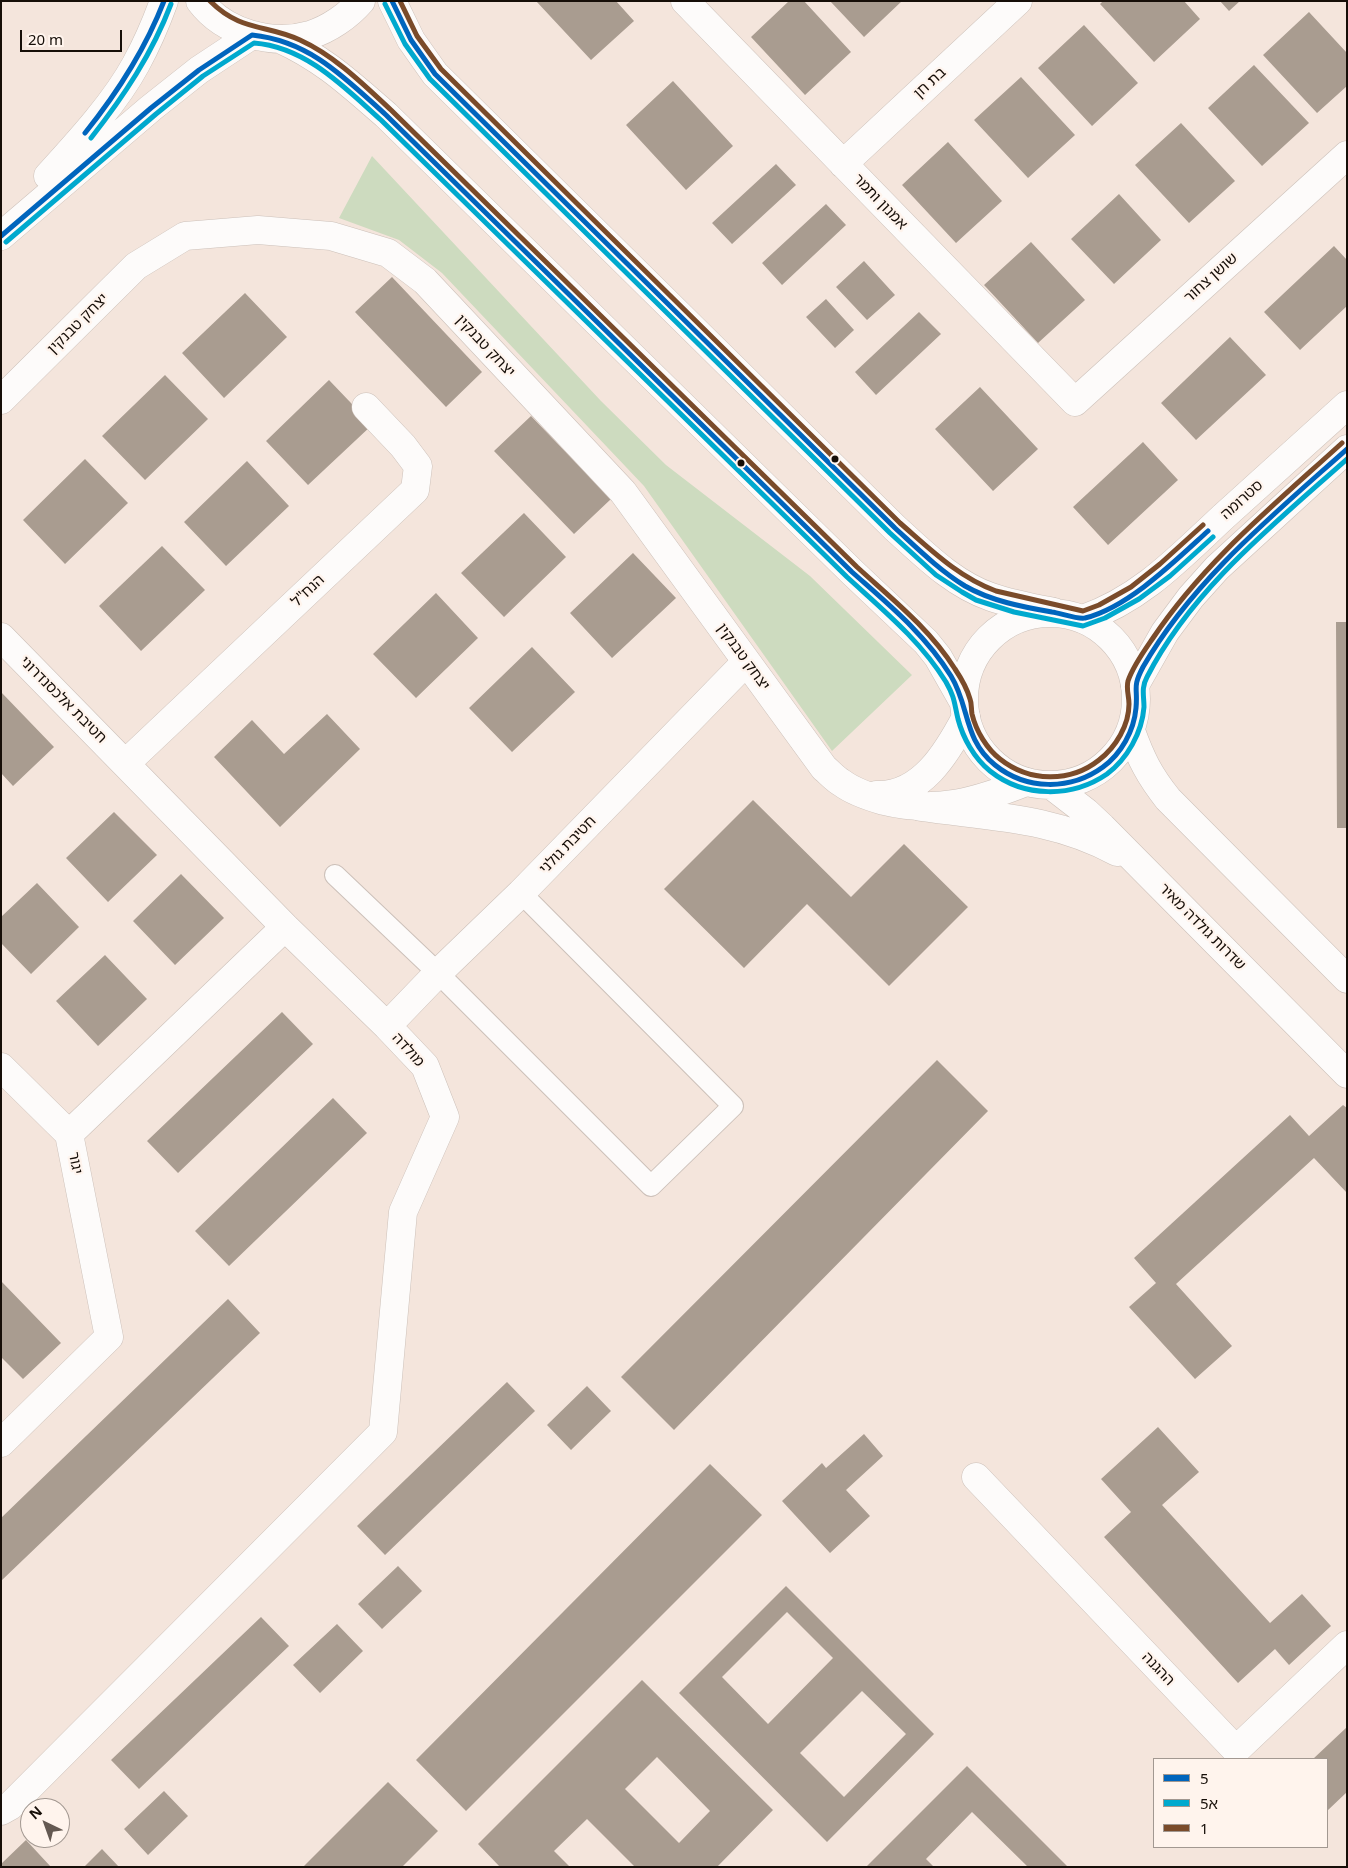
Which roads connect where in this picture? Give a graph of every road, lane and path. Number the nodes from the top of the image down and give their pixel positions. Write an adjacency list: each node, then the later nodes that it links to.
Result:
1 (164, 1): 11 (street)
2 (200, 1): 7 (street)
3 (361, 1): 8 (street)
4 (392, 1): 18 (street)
5 (685, 1): 10 (street, אמנון ותמר)
6 (1018, 1): 10 (street, בת חן)
7 (252, 35): 8 (street); 12 (street)
8 (280, 39): 23 (street)
9 (1347, 155): 14 (street, שושן צחור)
10 (843, 164): 14 (street, אמנון ותמר)
11 (1, 230)
12 (1, 236)
13 (1, 400): 21 (street, יצחק טבנקין)
14 (1075, 402)
15 (1347, 405): 19 (street, סטרומה)
16 (366, 407): 25 (street, הנח"ל)
17 (1347, 449): 22 (street)
18 (1054, 612): 19 (street); 23 (street)
19 (1083, 619): 22 (street)
20 (1, 637): 25 (street, חטיבת אלכסנדרוני)
21 (746, 662): 27 (street, יצחק טבנקין); 31 (street, חטיבת גולני)
22 (1136, 684): 24 (street)
23 (964, 709): 26 (street); 27 (street, יצחק טבנקין)
24 (1130, 731): 26 (street); 34 (street)
25 (126, 763): 32 (street, מולדה)
26 (1038, 784): 28 (street, יצחק טבנקין); 29 (street, שדרות גולדה מאיר)
27 (862, 794): 28 (street, יצחק טבנקין)
28 (921, 807): 29 (street)
29 (1149, 873): 37 (street, שדרות גולדה מאיר)
30 (335, 874): 33 (lane)
31 (521, 893): 33 (street, חטיבת גולני); 33 (lane)
32 (285, 927): 35 (street, מולדה); 38 (street, יגור)
33 (438, 973): 35 (street, חטיבת גולני)
34 (1347, 979)
35 (387, 1026): 42 (street, מולדה)
36 (1, 1067): 38 (street)
37 (1347, 1074)
38 (69, 1134): 39 (street, יגור)
39 (1, 1443)
40 (976, 1477): 41 (street, ההגנה)
41 (1347, 1645)
42 (1, 1811)

